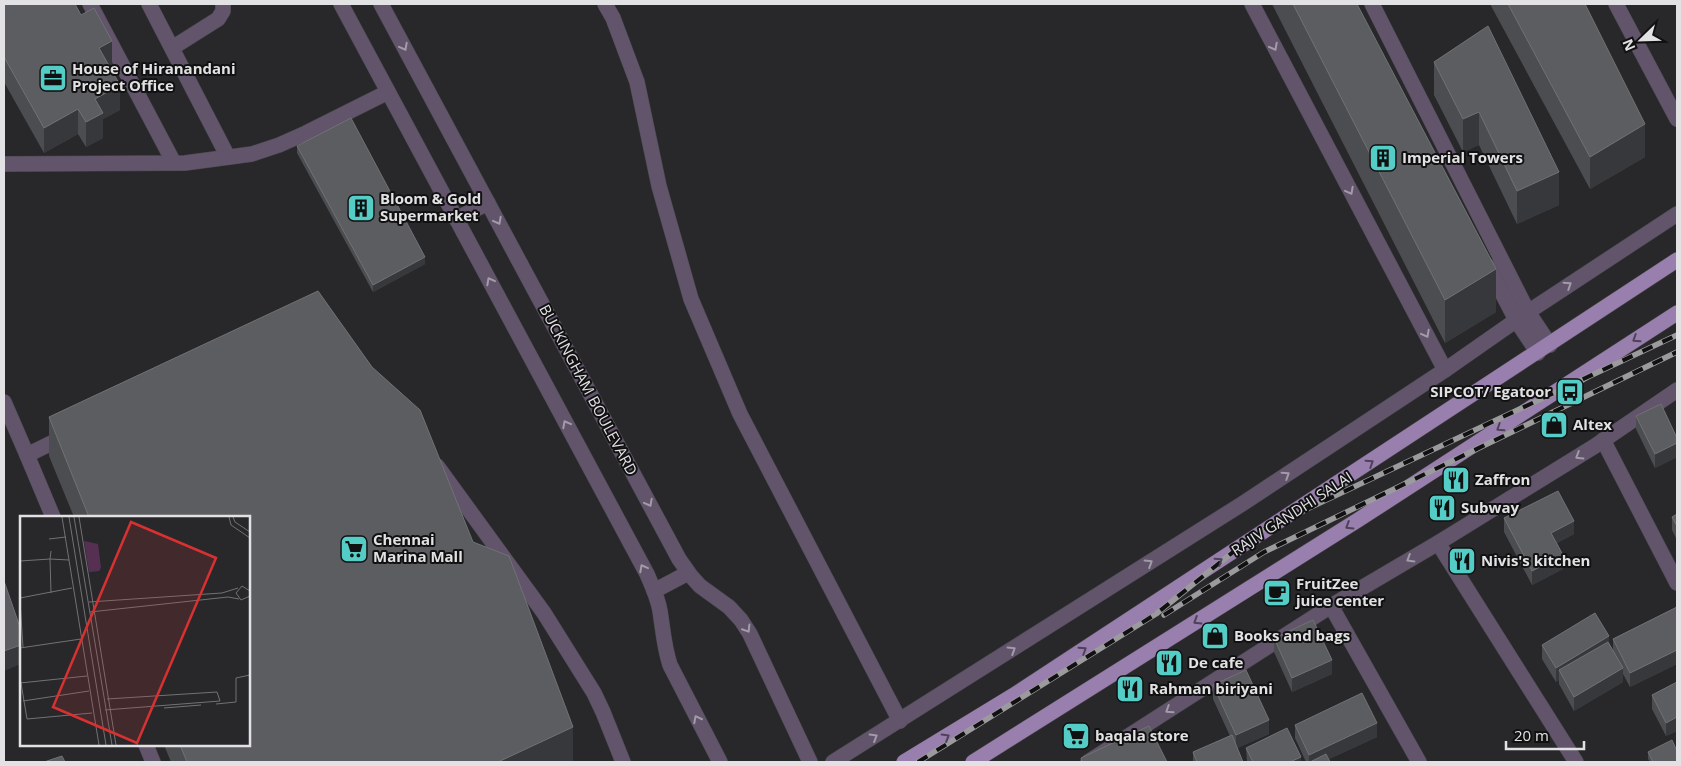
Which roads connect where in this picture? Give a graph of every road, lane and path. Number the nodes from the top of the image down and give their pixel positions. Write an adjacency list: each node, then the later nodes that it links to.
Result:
1 (90, 4): 14 (street)
2 (149, 4): 10 (street)
3 (222, 4): 10 (street)
4 (340, 4): 11 (street)
5 (381, 4): 16 (street, BUCKINGHAM BOULEVARD, one-way to 16)
6 (605, 4): 37 (street)
7 (1252, 4): 24 (street, one-way to 24)
8 (1372, 4): 22 (street)
9 (1616, 4): 12 (street)
10 (172, 48): 13 (street)
11 (388, 92): 13 (street); 18 (street)
12 (1677, 119)
13 (228, 157): 14 (street)
14 (174, 163): 15 (street)
15 (4, 164)
16 (488, 203): 18 (street); 33 (street, BUCKINGHAM BOULEVARD, one-way to 33)
17 (1677, 214): 22 (street, one-way to 17)
18 (456, 219): 35 (street, one-way to 18)
19 (1482, 254): 22 (street)
20 (1677, 260): 23 (main road, RAJIV GANDHI SALAI)
21 (1677, 313): 45 (main road, one-way to 45)
22 (1522, 316): 23 (street); 24 (street)
23 (1544, 349): 44 (main road, RAJIV GANDHI SALAI, one-way to 23)
24 (1445, 370): 37 (street, one-way to 24)
25 (1677, 390): 28 (street)
26 (4, 402): 30 (street)
27 (80, 430): 30 (street)
28 (1603, 440): 32 (street, one-way to 32); 34 (street)
29 (426, 451): 40 (street)
30 (27, 454): 31 (street)
31 (53, 516)
32 (1438, 543): 36 (street, one-way to 36); 48 (street)
33 (688, 573): 35 (street); 42 (street, BUCKINGHAM BOULEVARD, one-way to 42)
34 (1677, 583)
35 (654, 590): 41 (street, one-way to 35)
36 (1331, 606): 46 (street, one-way to 46); 47 (street)
37 (900, 721): 43 (street, one-way to 37)
38 (146, 746): 39 (street)
39 (153, 762)
40 (624, 762)
41 (720, 762)
42 (810, 762)
43 (833, 762)
44 (904, 762)
45 (973, 762)
46 (1088, 762)
47 (1419, 762)
48 (1576, 762)

